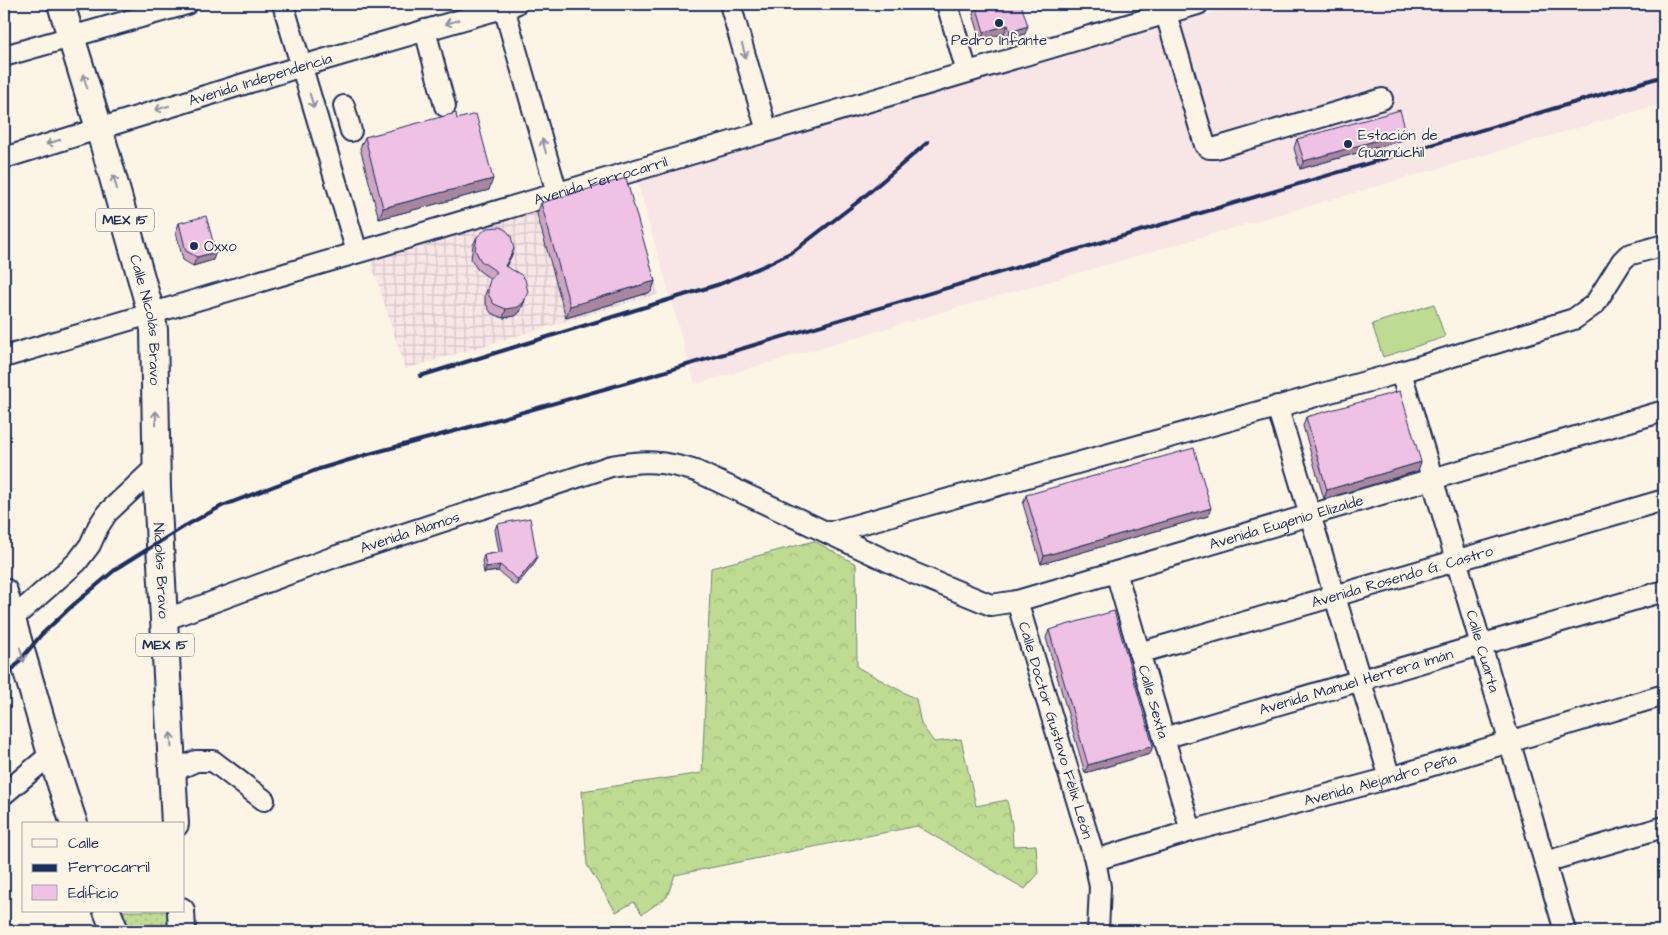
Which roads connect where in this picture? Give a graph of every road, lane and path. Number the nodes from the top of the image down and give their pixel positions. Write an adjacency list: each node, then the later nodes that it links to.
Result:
1 (61, 4): 10 (main road, Calle Nicolás Bravo / MEX 15)
2 (187, 4): 10 (street)
3 (284, 4): 12 (street)
4 (730, 4): 18 (street, one-way to 18)
5 (947, 4): 13 (street)
6 (508, 5): 9 (street, Avenida Independencia, one-way to 9); 21 (street, one-way to 6)
7 (1191, 5): 8 (street, Avenida Ferrocarril)
8 (1164, 9): 13 (street, Avenida Ferrocarril); 14 (street)
9 (425, 30): 12 (street, Avenida Independencia); 16 (street)
10 (71, 37): 11 (street); 17 (main road, Calle Nicolás Bravo / MEX 15, one-way to 10)
11 (4, 56)
12 (302, 66): 17 (street, Avenida Independencia, one-way to 17); 23 (street, one-way to 23)
13 (967, 72): 18 (street, Avenida Ferrocarril)
14 (1382, 99)
15 (344, 106): 19 (street)
16 (445, 106)
17 (99, 128): 20 (street, Avenida Independencia, one-way to 20); 24 (main road, Calle Nicolás Bravo / MEX 15, one-way to 17)
18 (767, 131): 21 (street, Avenida Ferrocarril)
19 (351, 132)
20 (4, 158)
21 (557, 193): 23 (street, Avenida Ferrocarril)
22 (1664, 245): 26 (street)
23 (357, 252): 24 (street, Avenida Ferrocarril)
24 (151, 313): 25 (street, Avenida Ferrocarril); 29 (main road, Calle Nicolás Bravo / MEX 15, one-way to 24)
25 (4, 357)
26 (1401, 372): 27 (street); 30 (street, Calle Cuarta)
27 (1277, 406): 32 (street); 33 (street)
28 (1664, 411): 30 (street, Avenida Eugenio Elizalde)
29 (157, 466): 40 (street); 41 (main road, Nicolás Bravo / MEX 15)
30 (1433, 479): 32 (street, Avenida Eugenio Elizalde); 34 (street, Calle Cuarta)
31 (1664, 500): 34 (street, Avenida Rosendo G. Castro)
32 (1310, 515): 35 (street, Avenida Eugenio Elizalde); 38 (street)
33 (828, 534): 39 (street, Avenida Eugenio Elizalde); 41 (street, Avenida Álamos)
34 (1457, 560): 38 (street, Avenida Rosendo G. Castro); 42 (street, Calle Cuarta)
35 (1116, 572): 39 (street, Avenida Eugenio Elizalde); 43 (street, Calle Sexta)
36 (1664, 591): 42 (street, Avenida Manuel Herrera Imán)
37 (4, 592): 40 (main road)
38 (1335, 596): 43 (street, Avenida Rosendo G. Castro); 44 (street)
39 (1017, 600): 57 (street, Calle Doctor Gustavo Félix León)
40 (12, 619): 48 (main road, one-way to 48)
41 (164, 620): 49 (main road, Nicolás Bravo / MEX 15, one-way to 41)
42 (1481, 645): 44 (street, Avenida Manuel Herrera Imán); 47 (street, Calle Cuarta)
43 (1139, 653): 46 (street, Calle Sexta)
44 (1361, 680): 46 (street, Avenida Manuel Herrera Imán); 50 (street)
45 (1664, 695): 47 (street, Avenida Alejandro Peña)
46 (1164, 738): 56 (street, Calle Sexta)
47 (1510, 742): 50 (street, Avenida Alejandro Peña); 58 (street, Calle Cuarta)
48 (50, 754): 51 (street); 53 (main road)
49 (173, 777): 52 (street); 54 (main road, Nicolás Bravo / MEX 15)
50 (1390, 778): 56 (street, Avenida Alejandro Peña)
51 (4, 794)
52 (264, 800)
53 (73, 822)
54 (173, 822)
55 (1664, 827): 58 (street)
56 (1190, 831): 57 (street, Avenida Alejandro Peña)
57 (1095, 860): 61 (street, Calle Doctor Gustavo Félix León)
58 (1545, 862): 62 (street, Calle Cuarta)
59 (181, 912): 60 (main road)
60 (182, 931)
61 (1099, 931)
62 (1565, 931)

